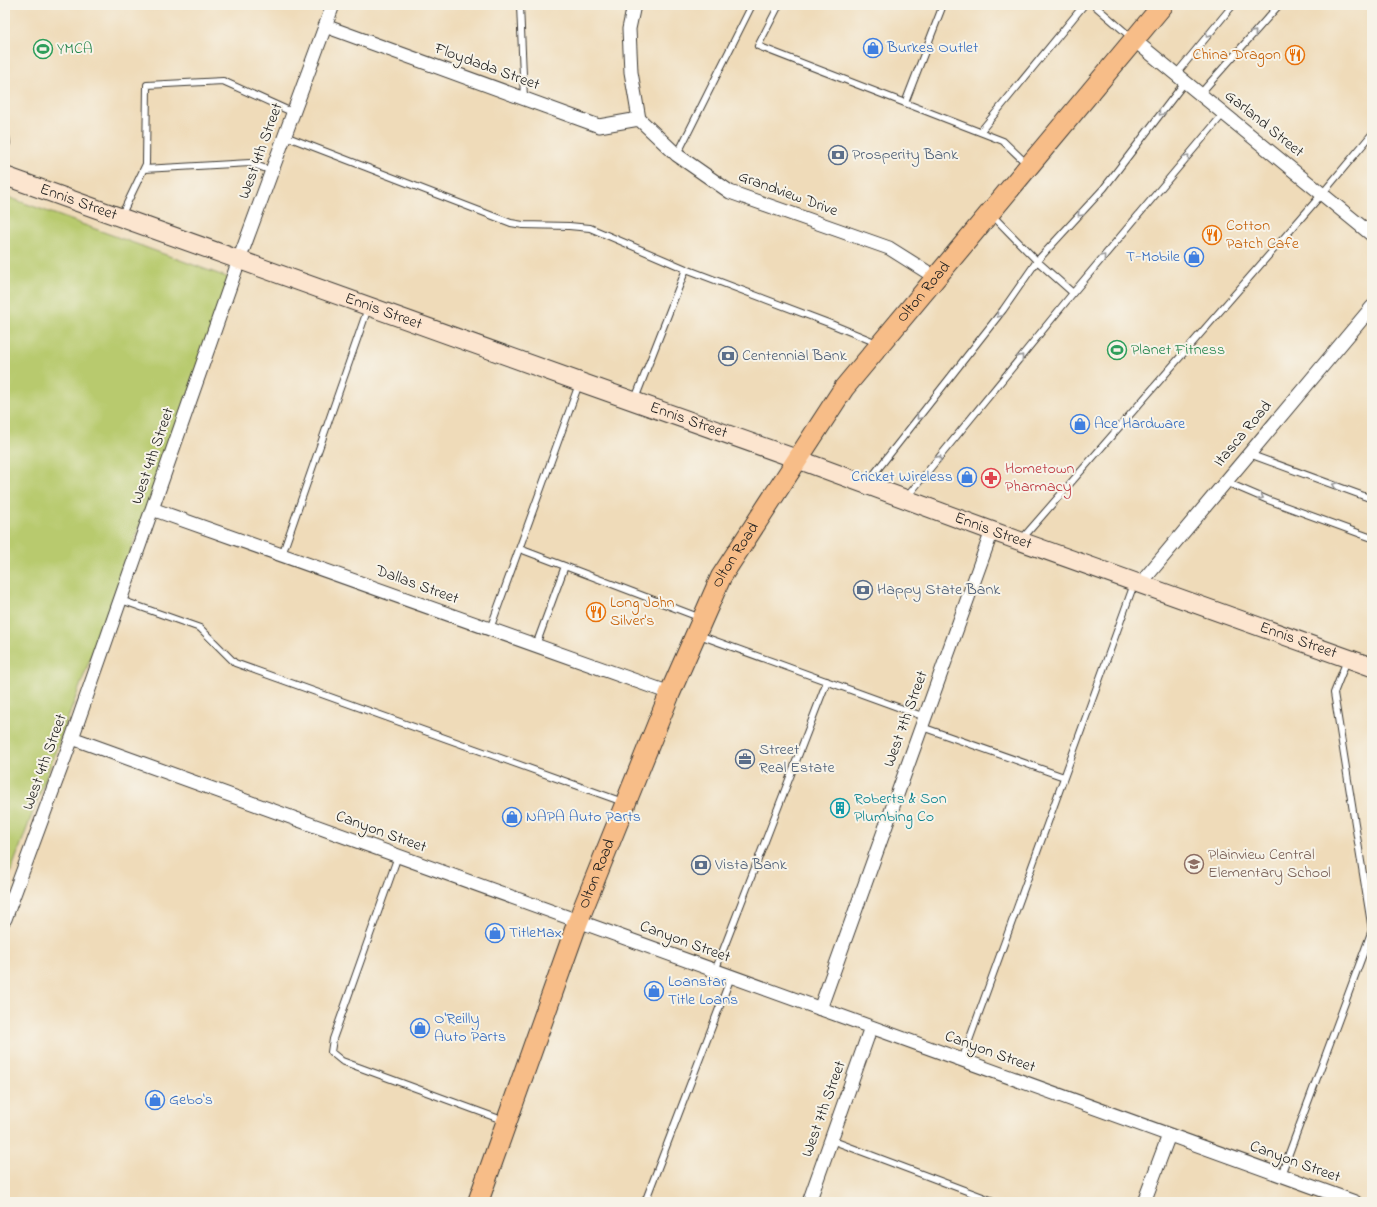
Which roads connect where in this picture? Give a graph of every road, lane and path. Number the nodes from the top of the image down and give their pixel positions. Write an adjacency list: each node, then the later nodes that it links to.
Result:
1 (333, 5): 12 (street, West 4th Street)
2 (520, 5): 16 (lane)
3 (634, 5): 20 (street)
4 (752, 5): 26 (lane)
5 (779, 5): 17 (lane)
6 (943, 5): 17 (lane)
7 (1084, 5): 22 (lane)
8 (1094, 5): 13 (lane)
9 (1163, 5): 13 (main road, Olton Road)
10 (1232, 5): 14 (lane, one-way to 14)
11 (1279, 5): 15 (lane, one-way to 11)
12 (325, 26): 16 (street, Floydada Street); 18 (street, West 4th Street)
13 (1134, 40): 14 (street, Garland Street); 27 (main road, Olton Road)
14 (1180, 78): 15 (street, Garland Street); 36 (lane, one-way to 36)
15 (1200, 94): 19 (street, Garland Street)
16 (524, 98): 20 (street, Floydada Street)
17 (905, 103): 22 (lane)
18 (294, 113): 24 (street, West 4th Street); 28 (lane)
19 (1224, 113): 31 (street, Garland Street); 39 (lane, one-way to 19)
20 (639, 119): 26 (street, Grandview Drive)
21 (5, 129): 25 (lane)
22 (980, 132): 27 (lane)
23 (1372, 134): 31 (lane)
24 (285, 136): 29 (street, West 4th Street); 37 (lane)
25 (5, 148)
26 (677, 155): 38 (street, Grandview Drive)
27 (1029, 166): 32 (main road, Olton Road)
28 (144, 169): 29 (lane); 33 (lane)
29 (272, 171): 35 (street, West 4th Street)
30 (5, 176): 33 (main road, Ennis Street)
31 (1322, 194): 34 (street, Garland Street); 54 (lane)
32 (989, 213): 36 (lane); 38 (main road, Olton Road)
33 (121, 218): 35 (main road, Ennis Street)
34 (1372, 235)
35 (239, 260): 40 (main road, Ennis Street); 51 (street, West 4th Street)
36 (1036, 261): 39 (lane); 48 (lane, one-way to 48)
37 (686, 269): 42 (lane); 44 (lane)
38 (935, 277): 42 (main road, Olton Road)
39 (1073, 294): 49 (lane, one-way to 39)
40 (368, 306): 43 (main road, Ennis Street); 56 (lane)
41 (1372, 307): 45 (street, Itasca Road)
42 (880, 345): 46 (main road, Olton Road)
43 (580, 382): 44 (main road, Ennis Street); 55 (lane)
44 (634, 402): 46 (main road, Ennis Street)
45 (1249, 454): 47 (street, Itasca Road); 50 (lane, one-way to 45)
46 (797, 459): 48 (main road, Ennis Street); 60 (main road, Olton Road)
47 (1226, 482): 53 (lane, one-way to 53); 58 (street, Itasca Road)
48 (866, 484): 49 (main road, Ennis Street)
49 (905, 499): 52 (main road, Ennis Street)
50 (1372, 499)
51 (152, 508): 56 (street, Dallas Street); 59 (street, West 4th Street)
52 (992, 531): 54 (main road, Ennis Street); 67 (street, West 7th Street)
53 (1372, 538)
54 (1020, 541): 58 (main road, Ennis Street)
55 (520, 548): 57 (lane); 61 (lane)
56 (282, 555): 61 (street, Dallas Street)
57 (565, 566): 60 (lane); 62 (lane)
58 (1138, 582): 63 (main road, Ennis Street); 69 (lane)
59 (120, 600): 68 (street, West 4th Street); 70 (lane)
60 (700, 626): 65 (lane); 66 (main road, Olton Road)
61 (490, 629): 62 (street, Dallas Street)
62 (536, 645): 66 (street, Dallas Street)
63 (1347, 658): 64 (main road, Ennis Street); 82 (lane)
64 (1372, 667)
65 (827, 681): 67 (lane); 74 (lane)
66 (670, 693): 70 (main road, Olton Road)
67 (923, 722): 69 (lane); 76 (street, West 7th Street)
68 (72, 738): 71 (street, Canyon Street); 72 (street, West 4th Street)
69 (1064, 777): 78 (lane)
70 (625, 803): 73 (main road, Olton Road)
71 (398, 856): 73 (street, Canyon Street); 79 (lane)
72 (5, 919)
73 (578, 921): 74 (street, Canyon Street); 79 (main road, Olton Road)
74 (715, 971): 75 (street, Canyon Street)
75 (731, 977): 76 (street, Canyon Street); 84 (lane)
76 (820, 1009): 77 (street, Canyon Street)
77 (872, 1027): 78 (street, Canyon Street); 81 (street, West 7th Street)
78 (962, 1060): 80 (street, Canyon Street)
79 (507, 1121): 83 (main road, Olton Road)
80 (1169, 1135): 82 (street, Canyon Street); 87 (street)
81 (831, 1140): 85 (street, West 7th Street); 86 (lane)
82 (1281, 1175): 88 (street, Canyon Street)
83 (478, 1202)
84 (645, 1202)
85 (809, 1202)
86 (996, 1202)
87 (1144, 1202)
88 (1355, 1202)

